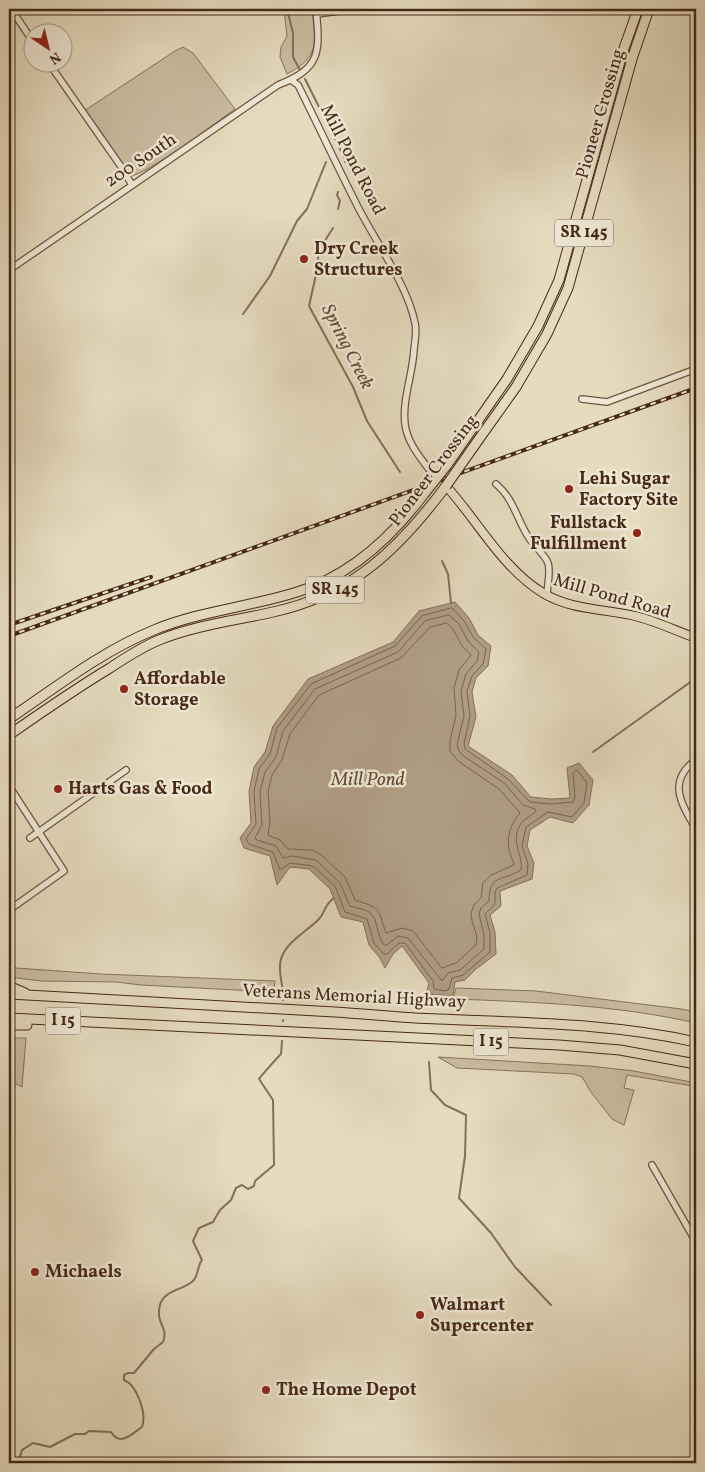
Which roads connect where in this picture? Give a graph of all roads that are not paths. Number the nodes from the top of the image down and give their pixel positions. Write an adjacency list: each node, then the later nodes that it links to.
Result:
1 (11, 9): 6 (street)
2 (354, 9): 5 (street)
3 (638, 9): 13 (highway, Pioneer Crossing / SR 145, bridge)
4 (649, 9): 15 (highway, Pioneer Crossing / SR 145, bridge)
5 (317, 11): 8 (street, 200 South)
6 (22, 25)
7 (55, 72): 9 (street)
8 (292, 80): 9 (street, 200 South); 13 (street, Mill Pond Road, bridge)
9 (132, 185): 10 (street, 200 South)
10 (9, 270)
11 (696, 370): 12 (street)
12 (582, 399)
13 (437, 477): 18 (highway, Pioneer Crossing / SR 145, bridge)
14 (496, 484): 16 (street)
15 (446, 486): 16 (main road, Mill Pond Road); 19 (highway, Pioneer Crossing / SR 145)
16 (546, 595): 17 (main road, Mill Pond Road)
17 (695, 635)
18 (9, 720)
19 (9, 735)
20 (696, 760): 23 (street)
21 (126, 770): 24 (street)
22 (9, 786): 24 (street)
23 (696, 829)
24 (38, 832): 25 (street); 26 (street)
25 (30, 838)
26 (9, 910)
27 (9, 986): 29 (highway)
28 (9, 994): 29 (highway, Veterans Memorial Highway / I 15)
29 (27, 994): 33 (highway, Veterans Memorial Highway / I 15)
30 (9, 1018): 31 (highway, I 15)
31 (117, 1023): 32 (highway); 34 (highway, I 15)
32 (9, 1025)
33 (696, 1042)
34 (694, 1064)
35 (652, 1165): 36 (street)
36 (696, 1242)

